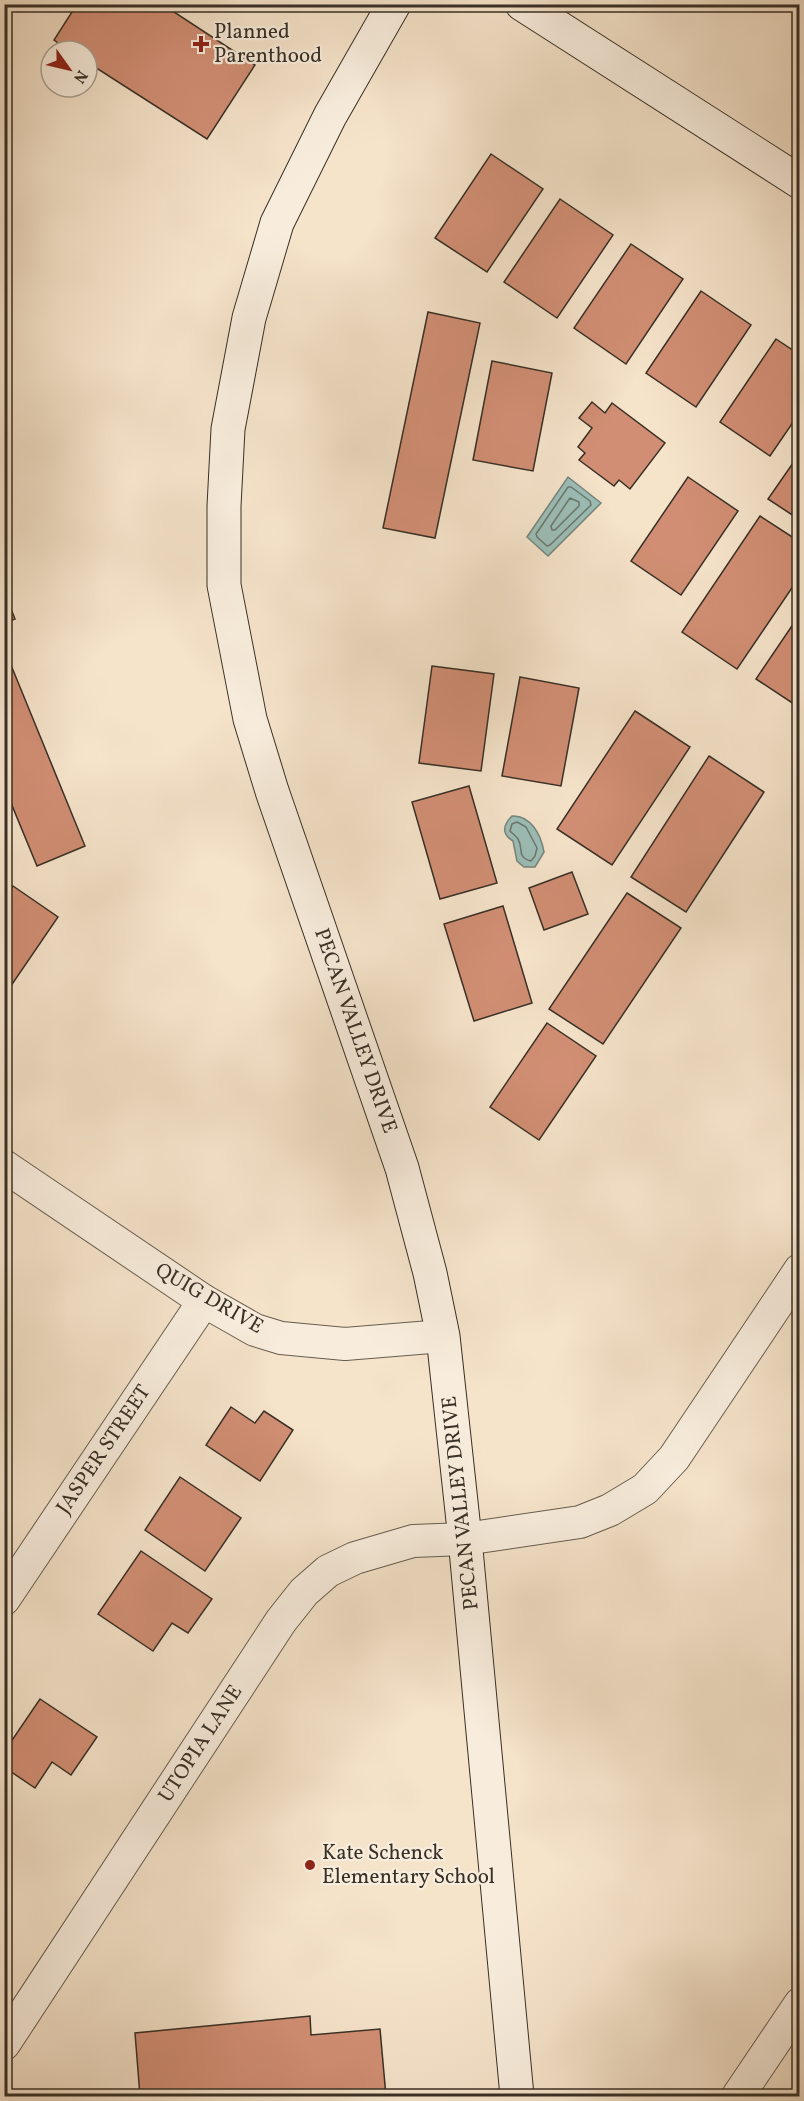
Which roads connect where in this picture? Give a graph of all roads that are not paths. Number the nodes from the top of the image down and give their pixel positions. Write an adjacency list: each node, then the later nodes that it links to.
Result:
1 (394, 4): 7 (main road, PECAN VALLEY DRIVE)
2 (522, 4): 3 (main road)
3 (800, 182)
4 (4, 1166): 6 (street, QUIG DRIVE)
5 (800, 1270): 8 (street, UTOPIA LANE)
6 (204, 1301): 7 (street, QUIG DRIVE); 9 (street, JASPER STREET)
7 (443, 1336): 8 (main road, PECAN VALLEY DRIVE)
8 (465, 1539): 11 (street, UTOPIA LANE); 12 (main road, PECAN VALLEY DRIVE)
9 (4, 1599)
10 (800, 2004): 13 (street)
11 (4, 2044)
12 (517, 2097)
13 (738, 2097)

